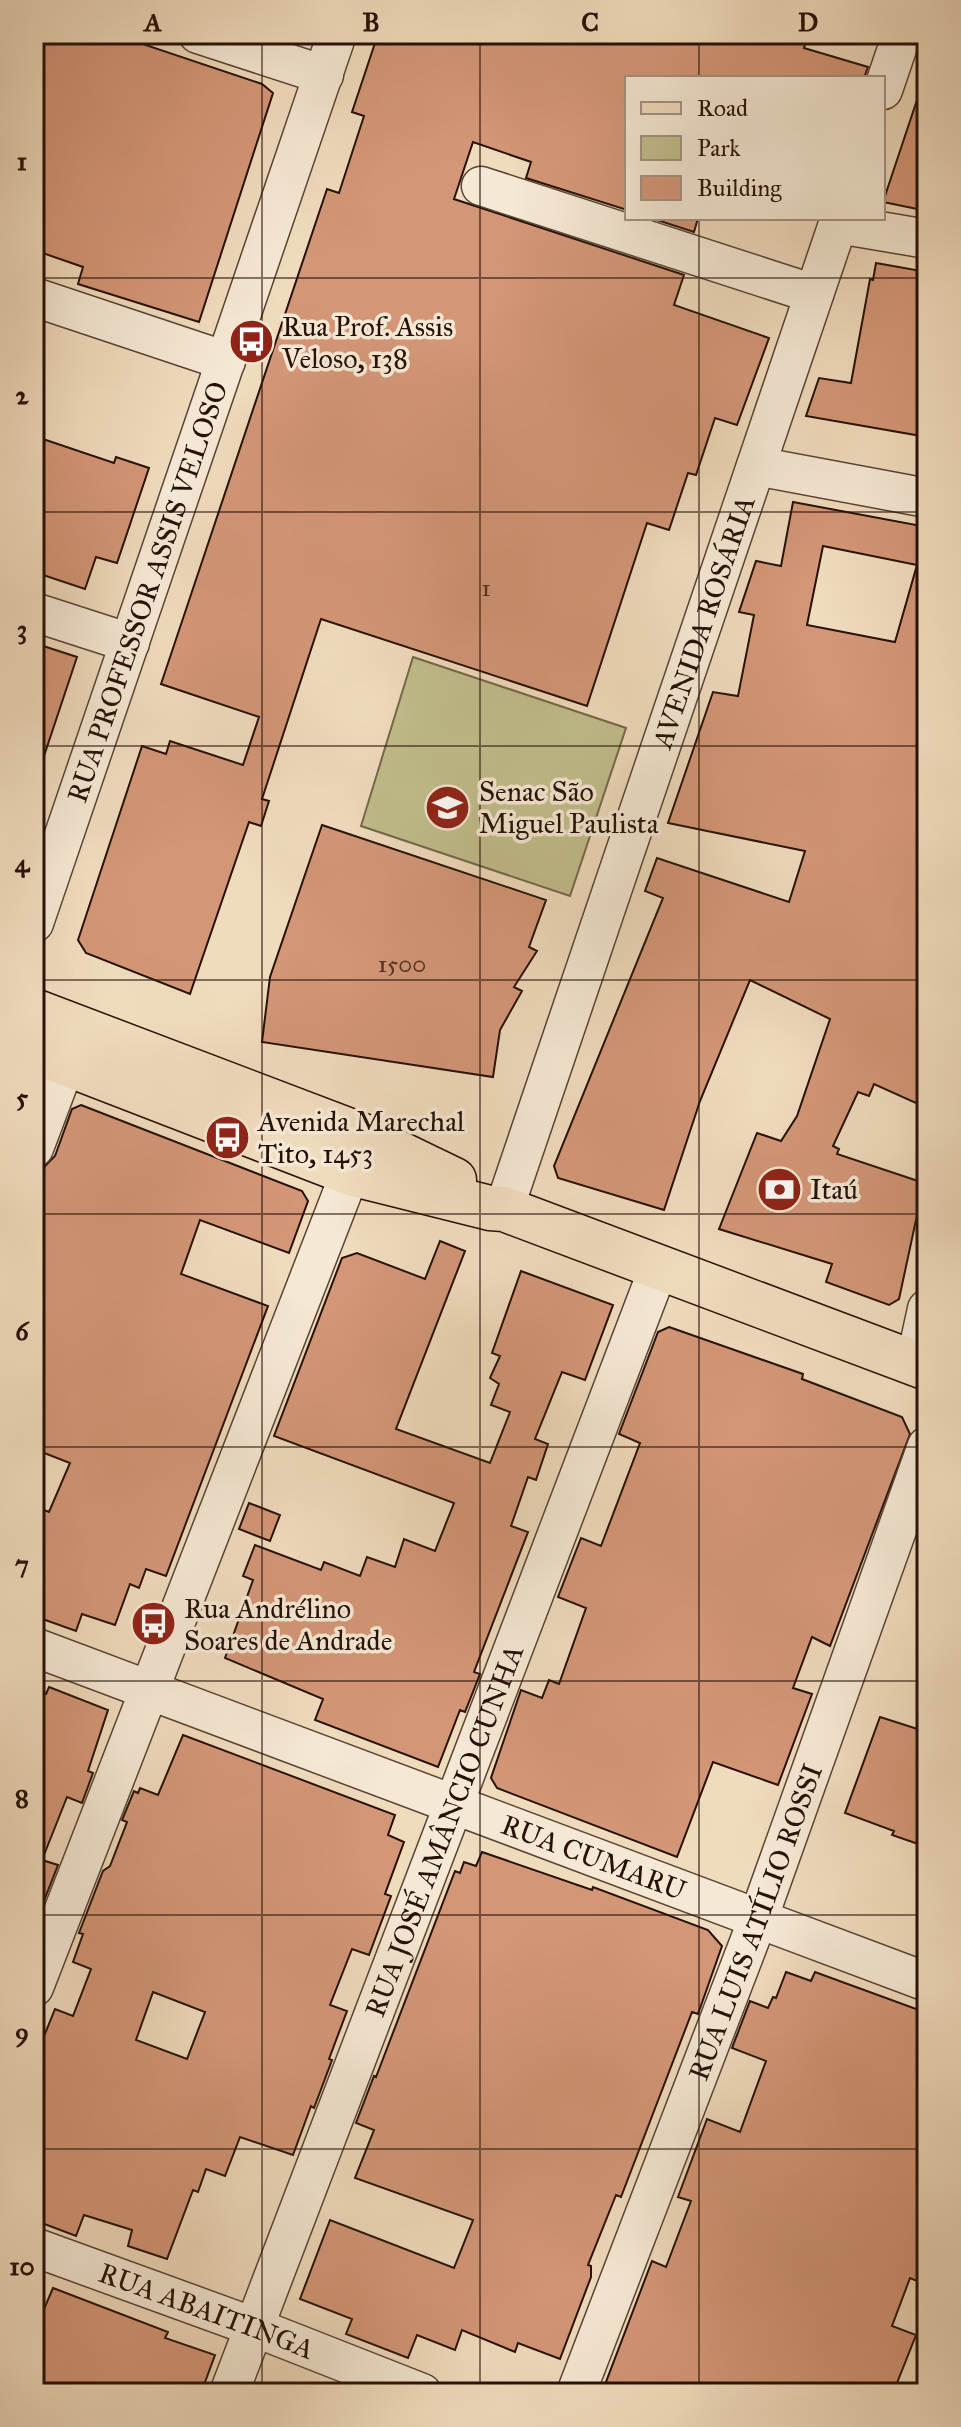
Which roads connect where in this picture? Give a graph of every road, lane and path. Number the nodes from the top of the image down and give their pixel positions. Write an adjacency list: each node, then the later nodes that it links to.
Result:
1 (198, 34): 4 (street)
2 (337, 34): 4 (street, RUA PROFESSOR ASSIS VELOSO)
3 (902, 34): 5 (street)
4 (324, 75): 11 (street, RUA PROFESSOR ASSIS VELOSO)
5 (885, 84)
6 (481, 186): 9 (street)
7 (839, 221): 8 (street); 9 (street, AVENIDA ROSÁRIA)
8 (927, 239)
9 (814, 294): 12 (street, AVENIDA ROSÁRIA)
10 (34, 297): 11 (street)
11 (226, 361): 15 (street, RUA PROFESSOR ASSIS VELOSO)
12 (756, 466): 13 (street); 21 (street, AVENIDA ROSÁRIA)
13 (927, 498)
14 (34, 612): 15 (street)
15 (130, 643): 16 (street, RUA PROFESSOR ASSIS VELOSO)
16 (34, 923)
17 (34, 1011): 21 (main road)
18 (50, 1057): 19 (street); 20 (main road)
19 (34, 1148)
20 (350, 1173): 21 (main road); 27 (street)
21 (504, 1209): 22 (main road)
22 (659, 1267): 24 (main road); 28 (street, RUA JOSÉ AMÂNCIO CUNHA)
23 (927, 1309): 24 (street)
24 (921, 1366)
25 (927, 1446): 29 (street, RUA LUIS ATÍLIO ROSSI)
26 (34, 1647): 27 (street, RUA CUMARU)
27 (150, 1691): 28 (street, RUA CUMARU); 31 (street)
28 (453, 1804): 29 (street, RUA CUMARU); 33 (street, RUA JOSÉ AMÂNCIO CUNHA)
29 (758, 1919): 30 (street, RUA CUMARU); 36 (street, RUA LUIS ATÍLIO ROSSI)
30 (927, 1982)
31 (34, 1987)
32 (34, 2247): 33 (street, RUA ABAITINGA)
33 (254, 2327): 34 (street, RUA JOSÉ AMÂNCIO CUNHA); 35 (street, RUA ABAITINGA)
34 (229, 2393)
35 (422, 2393)
36 (576, 2393)

